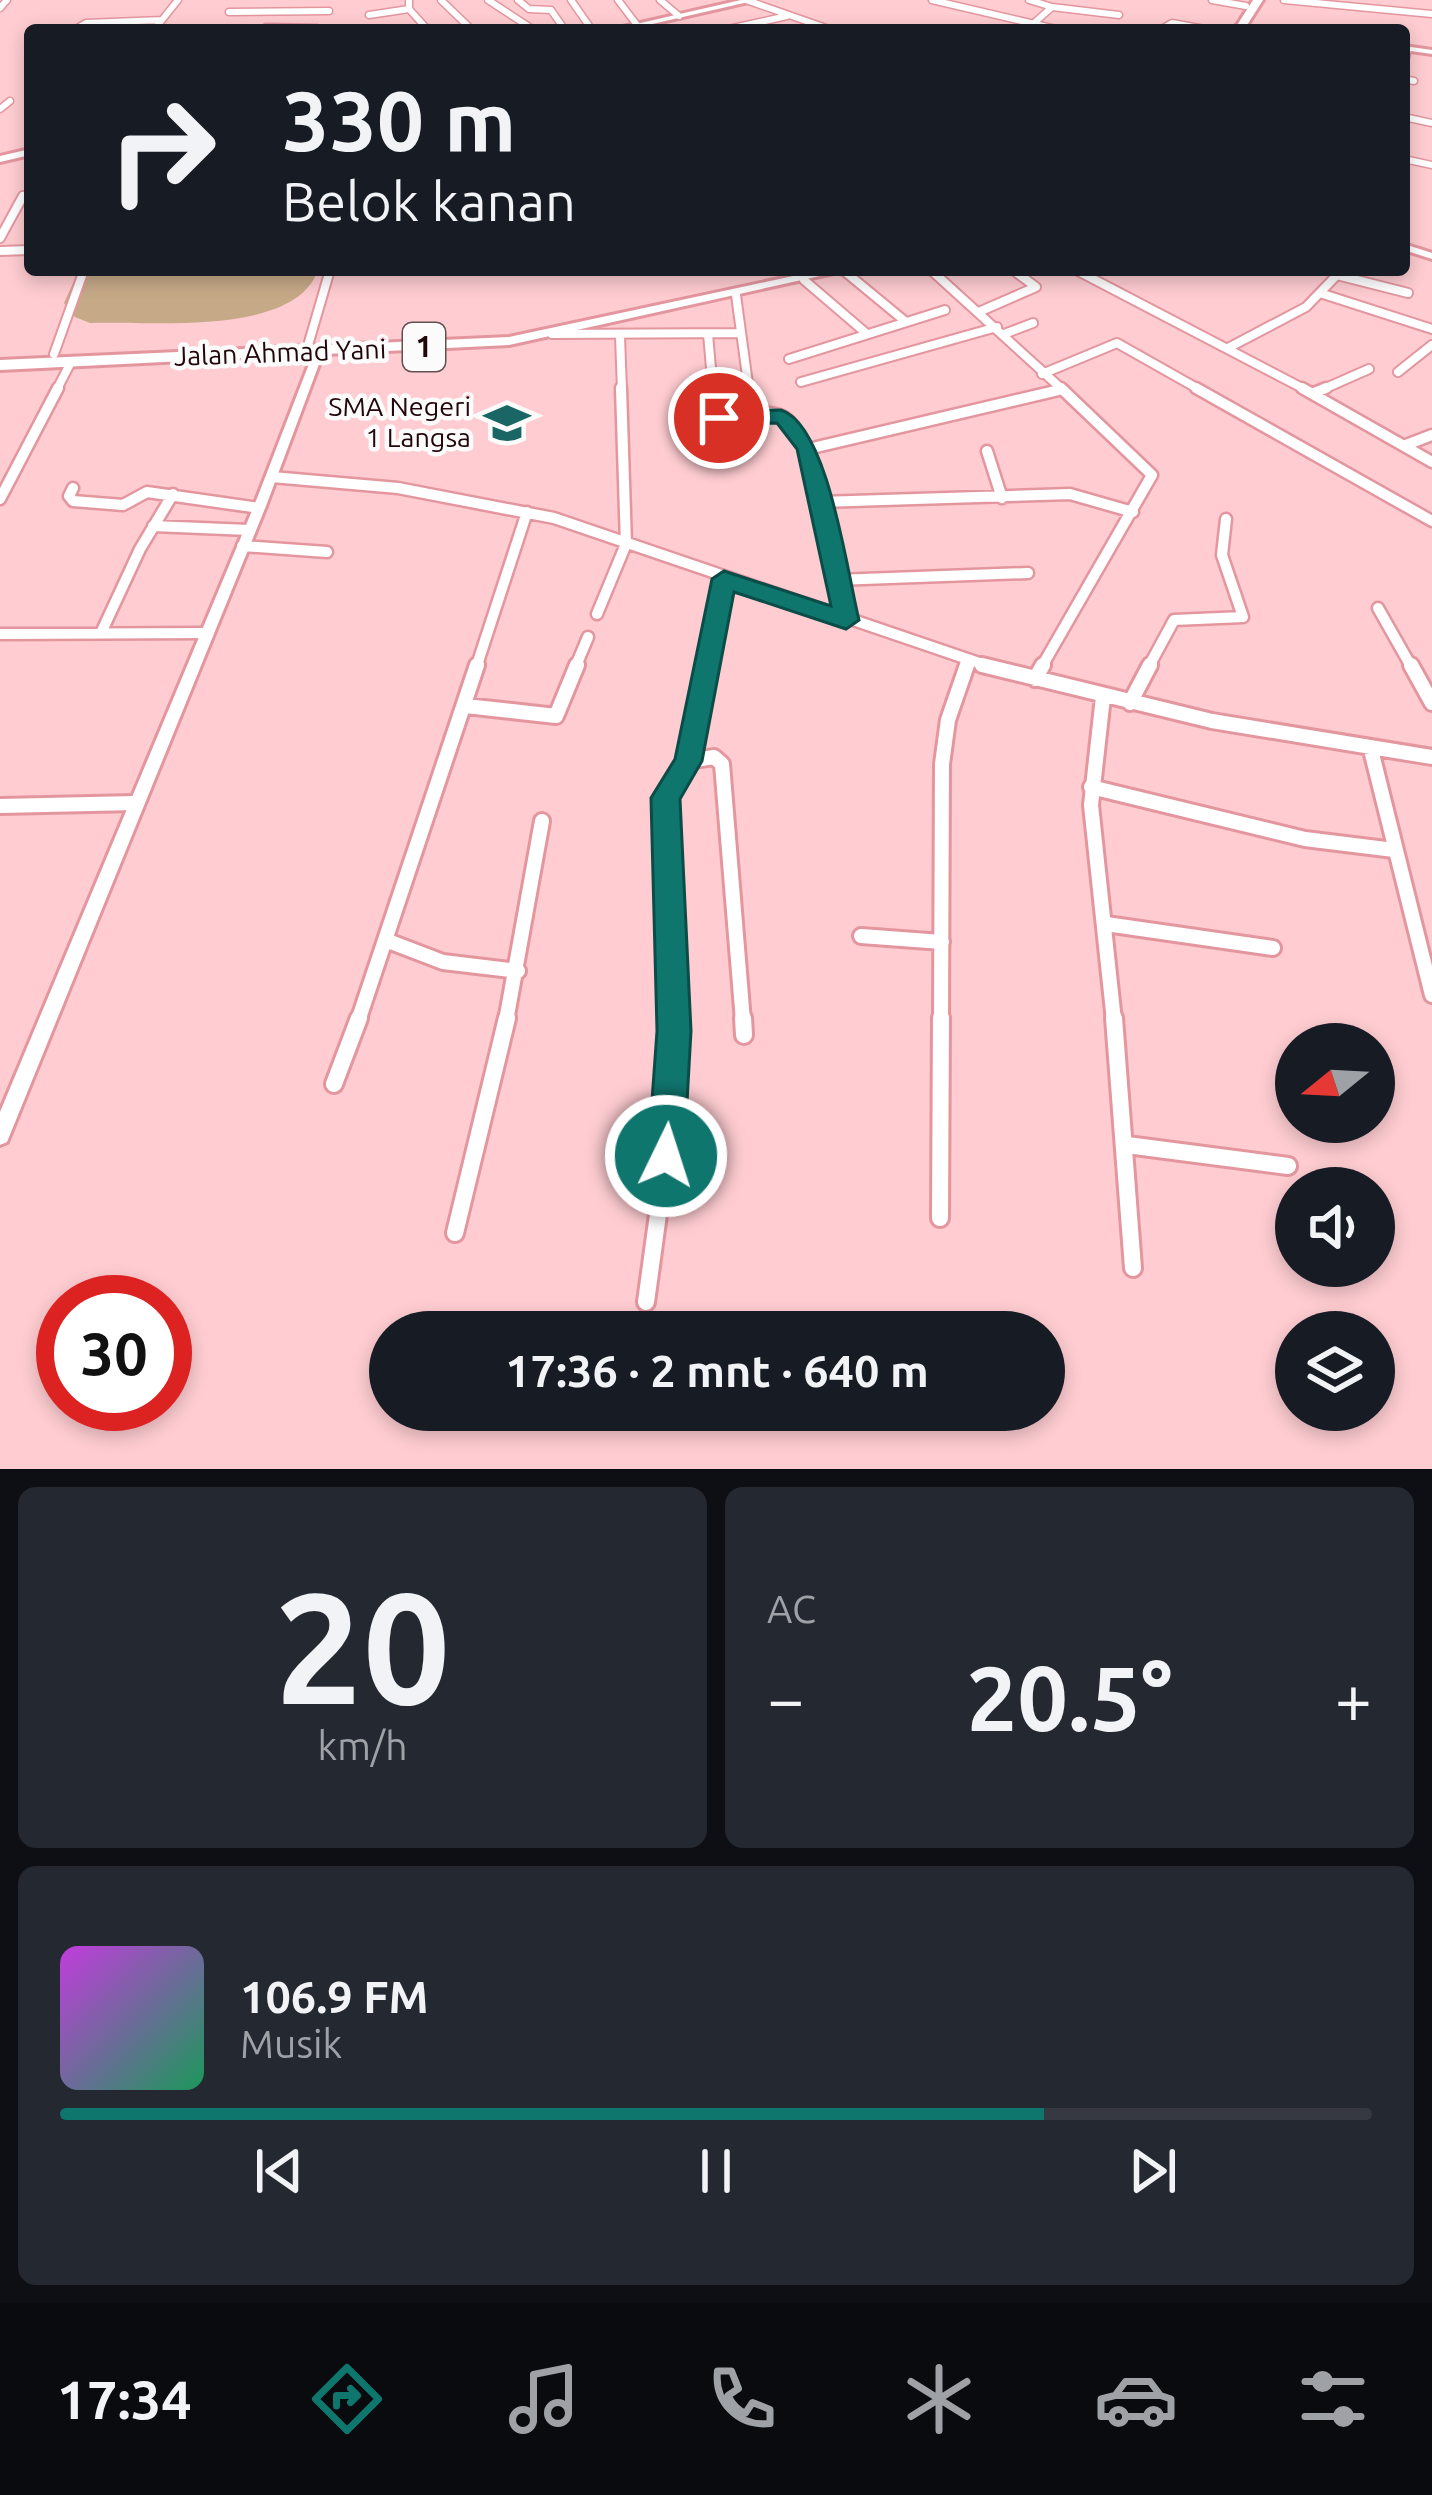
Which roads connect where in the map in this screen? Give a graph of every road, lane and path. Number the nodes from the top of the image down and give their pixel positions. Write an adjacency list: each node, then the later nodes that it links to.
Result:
1 (7, 0): 19 (street)
2 (178, 0): 28 (street)
3 (281, 0): 21 (street)
4 (441, 0): 33 (street)
5 (488, 0): 34 (street)
6 (518, 0): 35 (street)
7 (618, 0): 36 (street)
8 (660, 0): 27 (street)
9 (749, 0): 25 (street); 27 (main road)
10 (932, 0): 17 (street)
11 (956, 0): 17 (street)
12 (1028, 0): 18 (street)
13 (1212, 0): 15 (street)
14 (1284, 0): 23 (street)
15 (1251, 2)
16 (409, 4): 24 (street)
17 (944, 4): 41 (street)
18 (1052, 7): 26 (street); 41 (street)
19 (0, 8)
20 (329, 10): 21 (street)
21 (275, 11): 22 (street); 32 (street)
22 (229, 12)
23 (1432, 14)
24 (369, 15)
25 (789, 15): 29 (street); 40 (street)
26 (1119, 15)
27 (679, 16): 37 (main road)
28 (162, 20): 30 (street); 31 (street)
29 (759, 22): 38 (street); 39 (street)
30 (83, 24)
31 (159, 24)
32 (268, 24)
33 (466, 24)
34 (525, 24)
35 (561, 24)
36 (636, 24)
37 (642, 24)
38 (750, 24)
39 (763, 24)
40 (815, 24)
41 (1033, 24)
42 (1410, 80): 43 (street)
43 (1414, 80)
44 (10, 101): 45 (street)
45 (0, 109)
46 (23, 196): 47 (street)
47 (16, 210): 48 (street); 49 (street)
48 (24, 210)
49 (0, 238)
50 (82, 276): 78 (street)
51 (329, 276): 76 (street)
52 (794, 276): 76 (main road, 1)
53 (799, 276): 63 (main road, Jalan Ahmad Yani / 1)
54 (812, 276): 73 (street)
55 (849, 276): 66 (street)
56 (938, 276): 65 (street)
57 (1021, 276): 65 (street)
58 (1088, 276): 77 (street)
59 (1338, 276): 62 (street)
60 (1347, 276): 61 (street)
61 (1408, 293)
62 (1323, 294): 68 (street); 77 (street)
63 (736, 296): 70 (street); 71 (main road, Jalan Ahmad Yani / 1)
64 (945, 310): 66 (street)
65 (981, 311): 69 (street)
66 (906, 322): 73 (street)
67 (1033, 323): 69 (street)
68 (1432, 329)
69 (1000, 331): 84 (street); 85 (street)
70 (741, 333): 72 (street); 88 (street)
71 (552, 334): 74 (street); 76 (main road, Jalan Ahmad Yani / 1)
72 (708, 334): 74 (street); 89 (street)
73 (867, 334): 79 (street)
74 (620, 336): 109 (street)
75 (1432, 345): 83 (street)
76 (314, 347): 78 (main road, 1); 81 (main road, Jalan Ahmad Yani / 1); 96 (street)
77 (1228, 348): 87 (street)
78 (54, 354): 80 (main road, 1)
79 (789, 359)
80 (0, 361): 81 (main road, Jalan Ahmad Yani / 1)
81 (71, 362): 100 (street)
82 (1369, 369): 87 (street)
83 (1398, 372)
84 (1042, 374): 86 (street); 106 (street)
85 (801, 382)
86 (1059, 390): 93 (street); 104 (street)
87 (1314, 393): 92 (street)
88 (753, 417): 89 (street); 93 (street)
89 (719, 418): 91 (street)
90 (1432, 435): 92 (street)
91 (718, 444)
92 (1406, 445): 95 (street)
93 (808, 449): 101 (street)
94 (986, 451): 99 (street)
95 (1432, 462)
96 (272, 477): 102 (street); 103 (street)
97 (73, 488): 98 (street)
98 (172, 494): 102 (street); 107 (street)
99 (1002, 498): 101 (street); 104 (street)
100 (0, 499)
101 (820, 502): 113 (street)
102 (259, 508): 108 (street)
103 (527, 512): 109 (street); 126 (street)
104 (1133, 512): 122 (street)
105 (1226, 519): 124 (street)
106 (1432, 520)
107 (153, 526): 108 (street); 117 (street)
108 (245, 538): 110 (street); 118 (street)
109 (626, 544): 112 (street); 115 (street)
110 (328, 552)
111 (1028, 573): 113 (street)
112 (724, 579): 116 (street); 129 (street)
113 (836, 580): 116 (street)
114 (1378, 608): 125 (street)
115 (597, 614)
116 (846, 620): 121 (street)
117 (101, 633): 118 (street); 119 (street)
118 (207, 633): 131 (street)
119 (0, 634)
120 (588, 637): 126 (street)
121 (968, 662): 122 (street); 138 (street)
122 (1035, 680): 123 (street)
123 (1103, 697): 124 (street); 130 (street)
124 (1130, 703): 127 (street)
125 (1432, 703)
126 (466, 706): 137 (street)
127 (1371, 750): 128 (street); 134 (street)
128 (1432, 757)
129 (688, 761): 142 (street); 150 (street)
130 (1091, 787): 134 (street); 135 (street)
131 (136, 803): 132 (street); 144 (street)
132 (0, 806)
133 (542, 821): 140 (street)
134 (1394, 850): 141 (street)
135 (1106, 923): 139 (street); 145 (street)
136 (862, 936): 138 (street)
137 (388, 940): 140 (street); 143 (street)
138 (942, 942): 147 (street)
139 (1273, 948)
140 (518, 970): 148 (street)
141 (1432, 995)
142 (744, 1035)
143 (334, 1084)
144 (0, 1135)
145 (1127, 1145): 146 (street); 149 (street)
146 (1288, 1166)
147 (940, 1218)
148 (455, 1233)
149 (1133, 1268)
150 (646, 1302)

